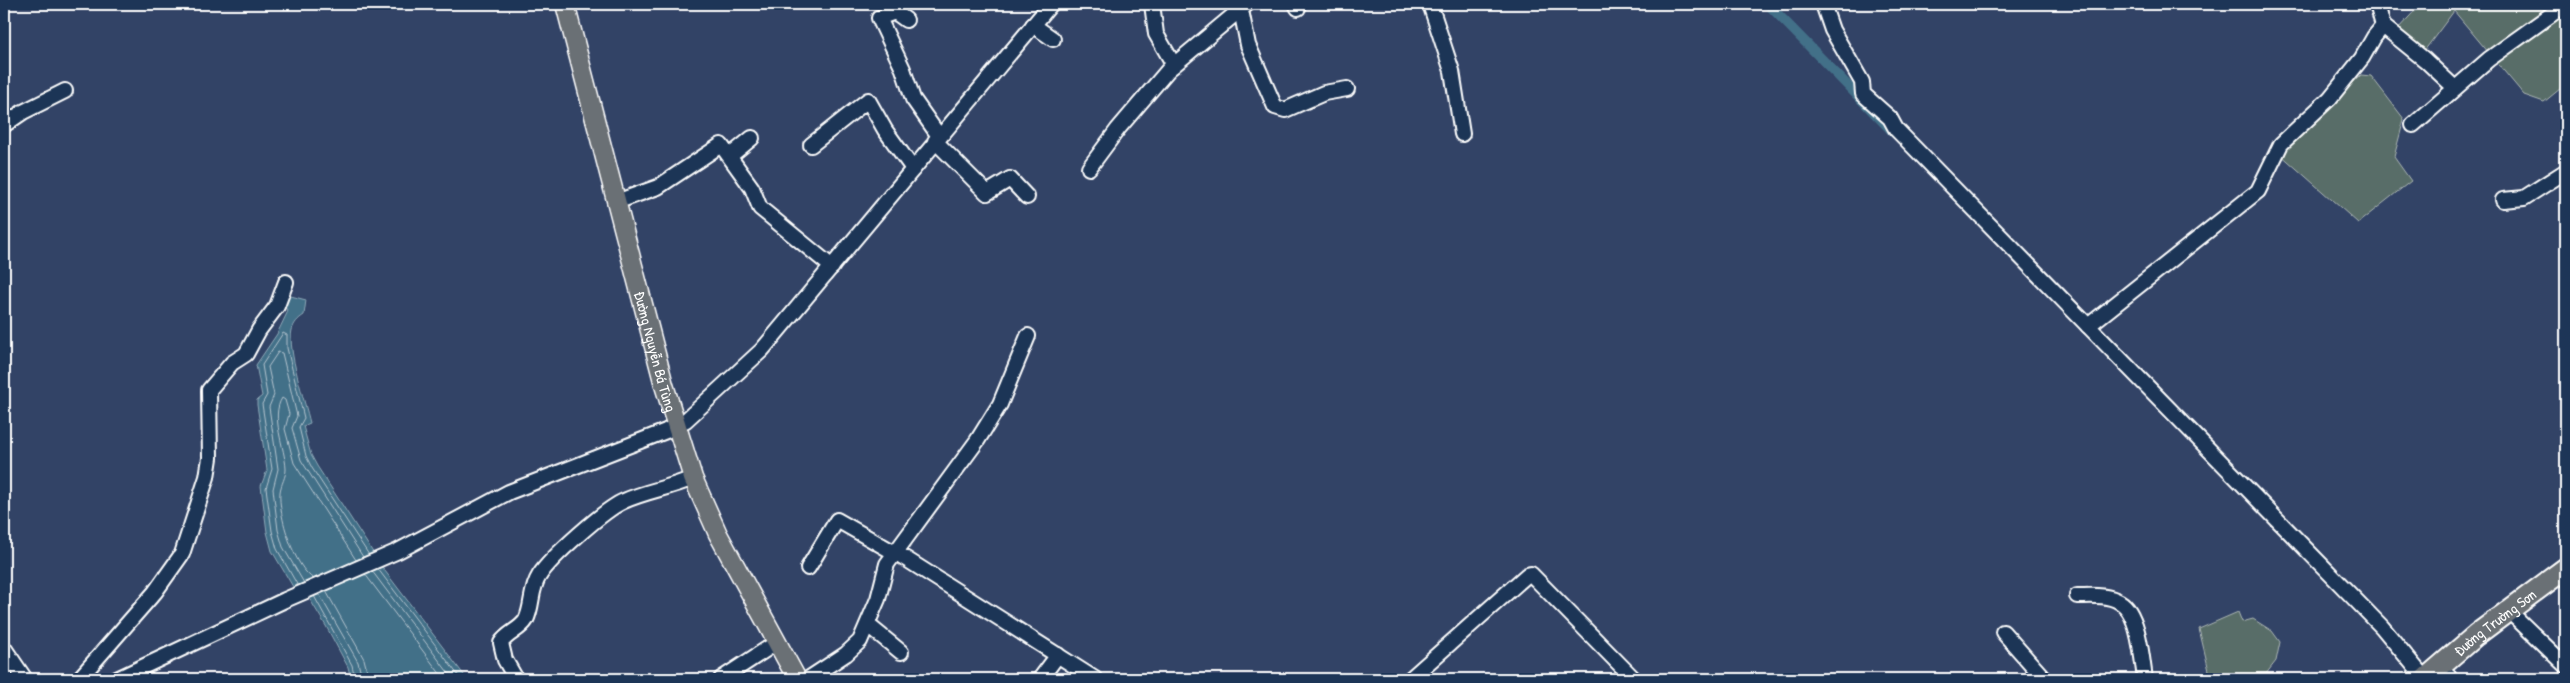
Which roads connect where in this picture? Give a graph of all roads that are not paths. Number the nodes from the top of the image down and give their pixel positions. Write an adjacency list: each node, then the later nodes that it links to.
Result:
1 (565, 4): 28 (main road, Đường Nguyễn Bá Tùng)
2 (1051, 4): 11 (street)
3 (1152, 4): 14 (street)
4 (1247, 4): 9 (street)
5 (1430, 4): 20 (street)
6 (1823, 4): 33 (street)
7 (2377, 4): 12 (street)
8 (2566, 4): 15 (street)
9 (1234, 14): 14 (street); 16 (street)
10 (906, 20): 22 (street)
11 (1033, 25): 13 (street); 22 (street)
12 (2384, 26): 15 (street); 33 (street)
13 (1053, 39)
14 (1174, 65): 26 (street)
15 (2455, 88): 19 (street)
16 (1348, 89)
17 (65, 91): 18 (street)
18 (4, 124)
19 (2413, 125)
20 (1462, 134)
21 (752, 138): 24 (street)
22 (937, 138): 25 (street); 29 (street)
23 (811, 144): 25 (street)
24 (730, 156): 28 (street); 31 (street)
25 (913, 168): 31 (street)
26 (1089, 168)
27 (2566, 171): 30 (street)
28 (613, 192): 35 (main road, Đường Nguyễn Bá Tùng)
29 (1027, 197)
30 (2503, 200)
31 (832, 267): 35 (street)
32 (286, 282): 51 (street)
33 (2088, 326): 63 (street)
34 (1028, 336): 37 (street)
35 (676, 426): 36 (main road, Đường Nguyễn Bá Tùng); 52 (street)
36 (693, 478): 44 (main road, Đường Nguyễn Bá Tùng); 53 (street)
37 (895, 552): 38 (street); 42 (street); 47 (street)
38 (808, 568)
39 (2566, 568): 41 (highway, Đường Trường Sơn)
40 (2077, 596): 62 (street)
41 (2509, 611): 48 (street); 49 (highway, Đường Trường Sơn)
42 (868, 624): 46 (street); 56 (street)
43 (2003, 632): 61 (street)
44 (776, 643): 54 (street); 55 (main road, Đường Nguyễn Bá Tùng)
45 (4, 648): 50 (street)
46 (901, 652)
47 (1058, 655): 57 (street); 58 (street)
48 (2566, 666)
49 (2446, 672): 63 (highway, Đường Trường Sơn)
50 (25, 679)
51 (79, 679)
52 (117, 679)
53 (516, 679)
54 (720, 679)
55 (796, 679)
56 (808, 679)
57 (1040, 679)
58 (1095, 679)
59 (1410, 679): 60 (street)
60 (1634, 679)
61 (2042, 679)
62 (2144, 679)
63 (2425, 679)

